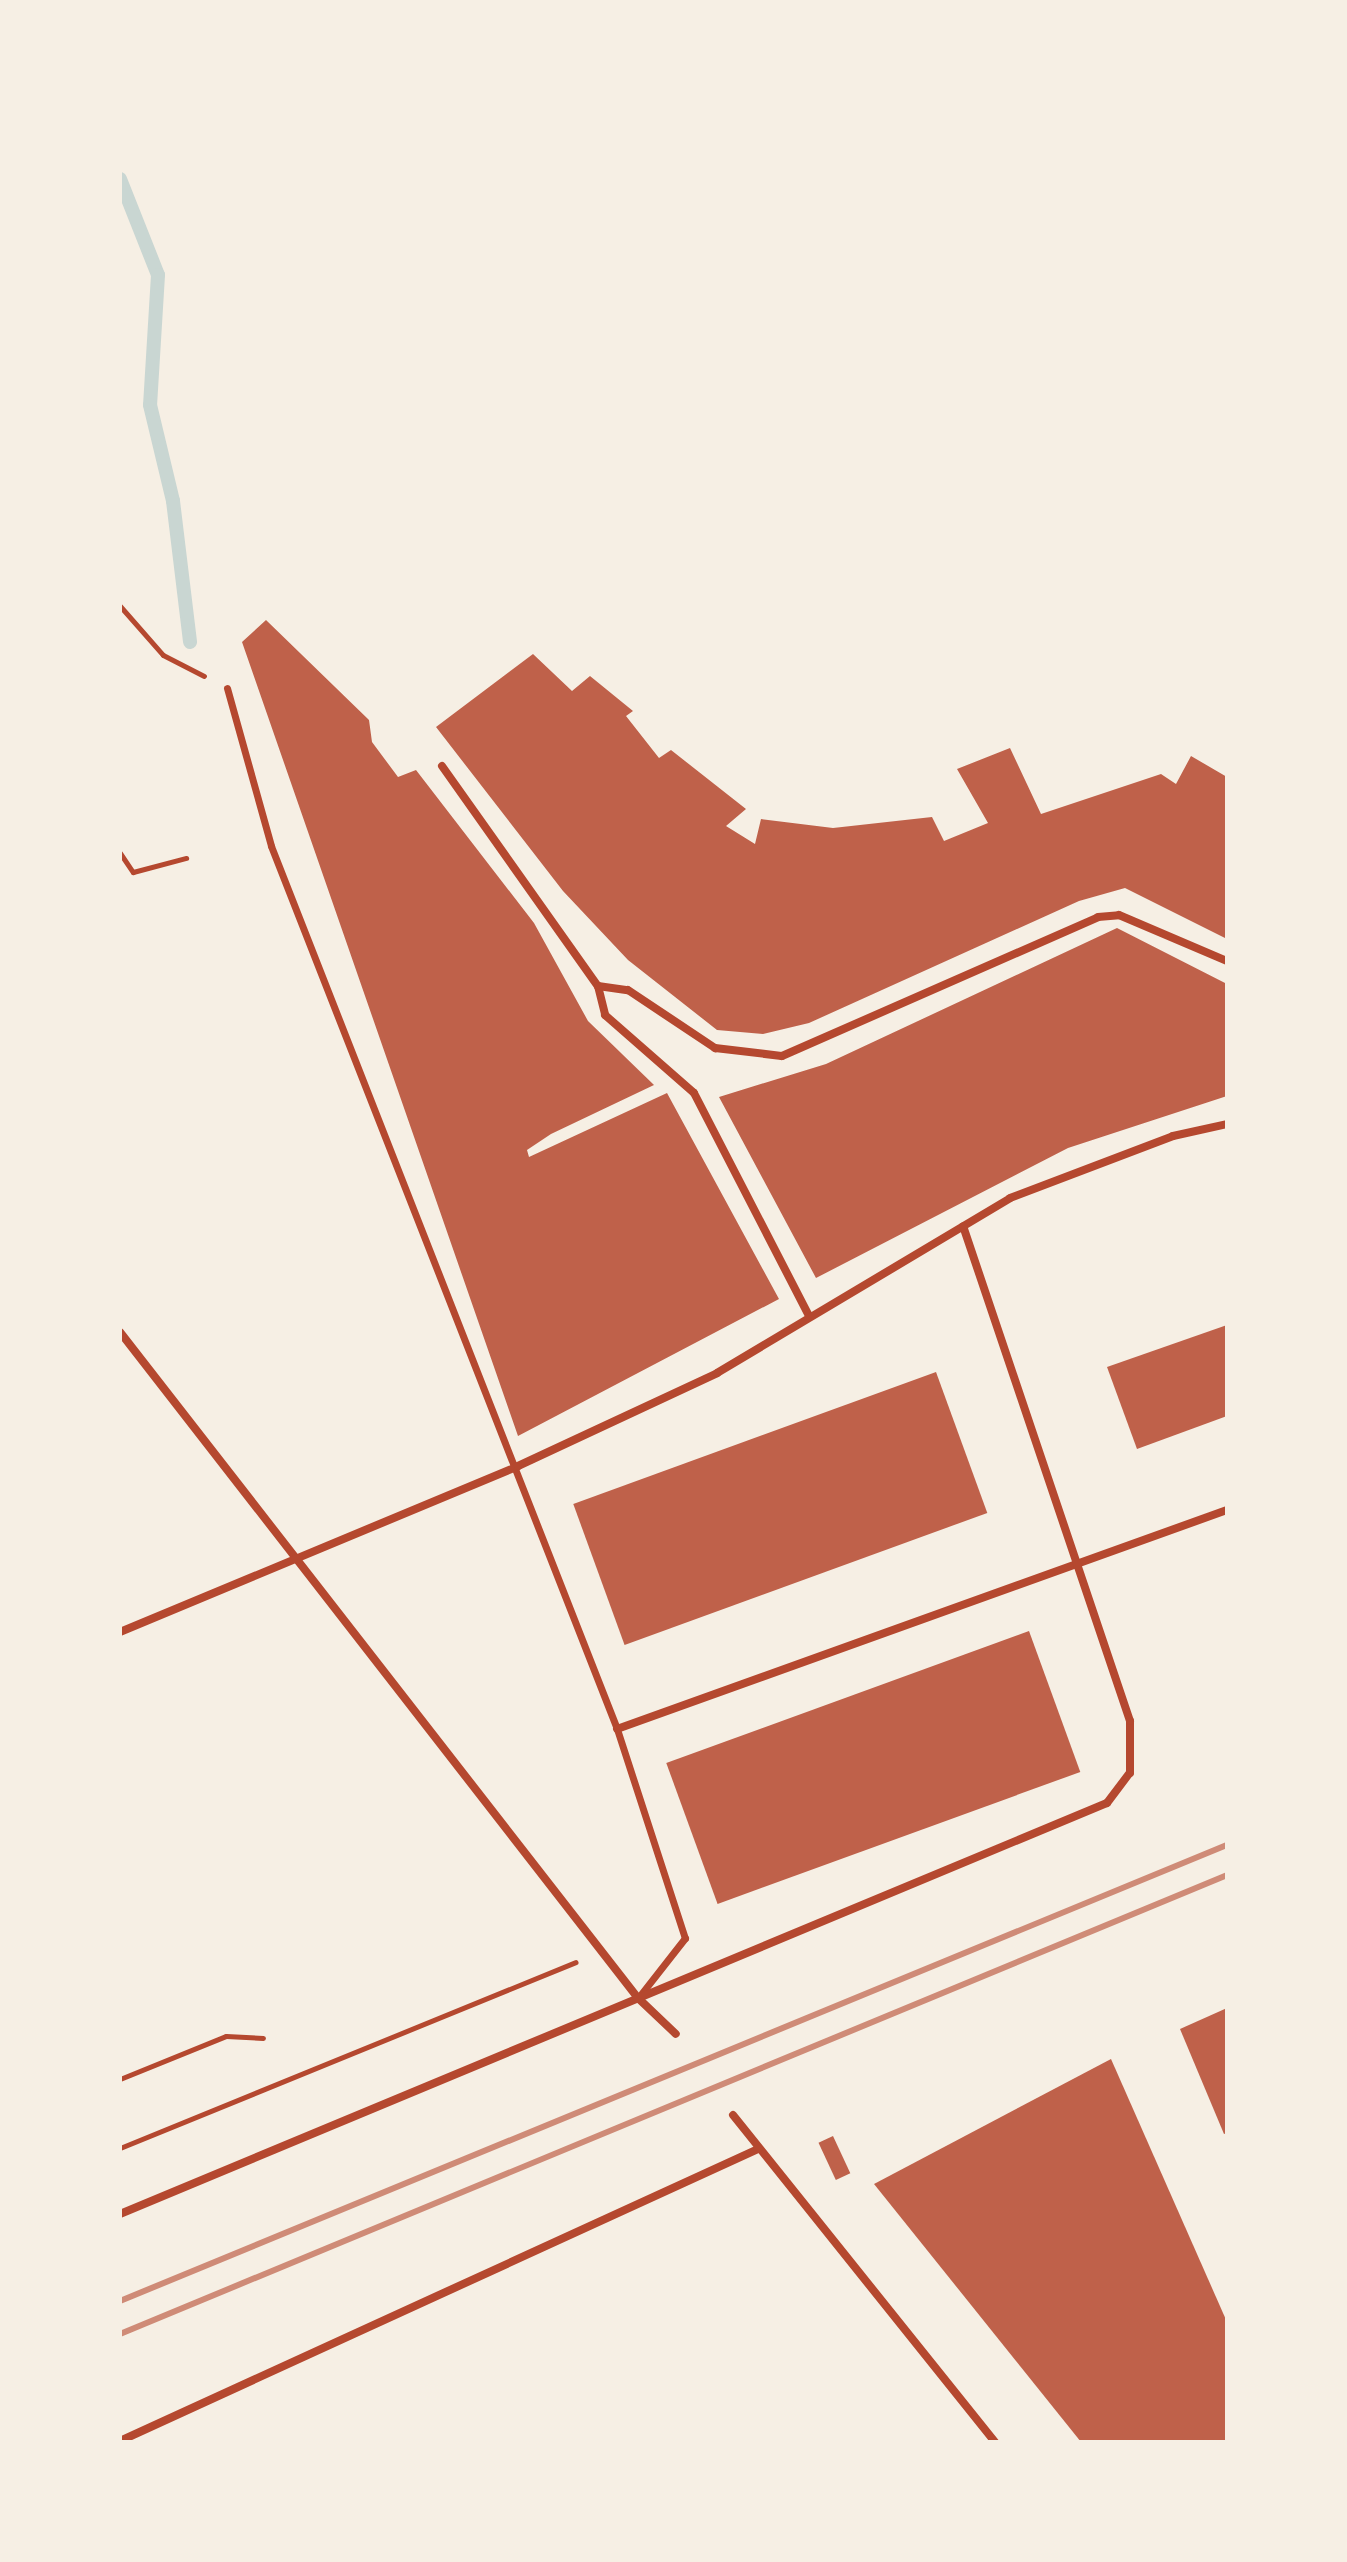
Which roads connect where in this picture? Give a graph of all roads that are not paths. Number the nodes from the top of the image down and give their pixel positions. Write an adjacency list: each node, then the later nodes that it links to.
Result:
1 (227, 688): 9 (street)
2 (442, 766): 4 (street)
3 (1227, 961): 4 (street)
4 (598, 986): 7 (street)
5 (1227, 1124): 6 (street)
6 (963, 1226): 7 (street); 12 (street)
7 (809, 1316): 9 (street)
8 (120, 1332): 11 (street)
9 (518, 1466): 11 (street); 14 (street)
10 (1227, 1510): 12 (street)
11 (297, 1560): 13 (street); 15 (street)
12 (1078, 1566): 14 (street); 15 (street)
13 (120, 1632)
14 (617, 1729): 15 (street)
15 (638, 1998): 16 (street); 19 (street)
16 (676, 2034)
17 (733, 2115): 18 (street)
18 (758, 2149): 20 (street); 21 (street)
19 (120, 2214)
20 (120, 2441)
21 (995, 2442)

